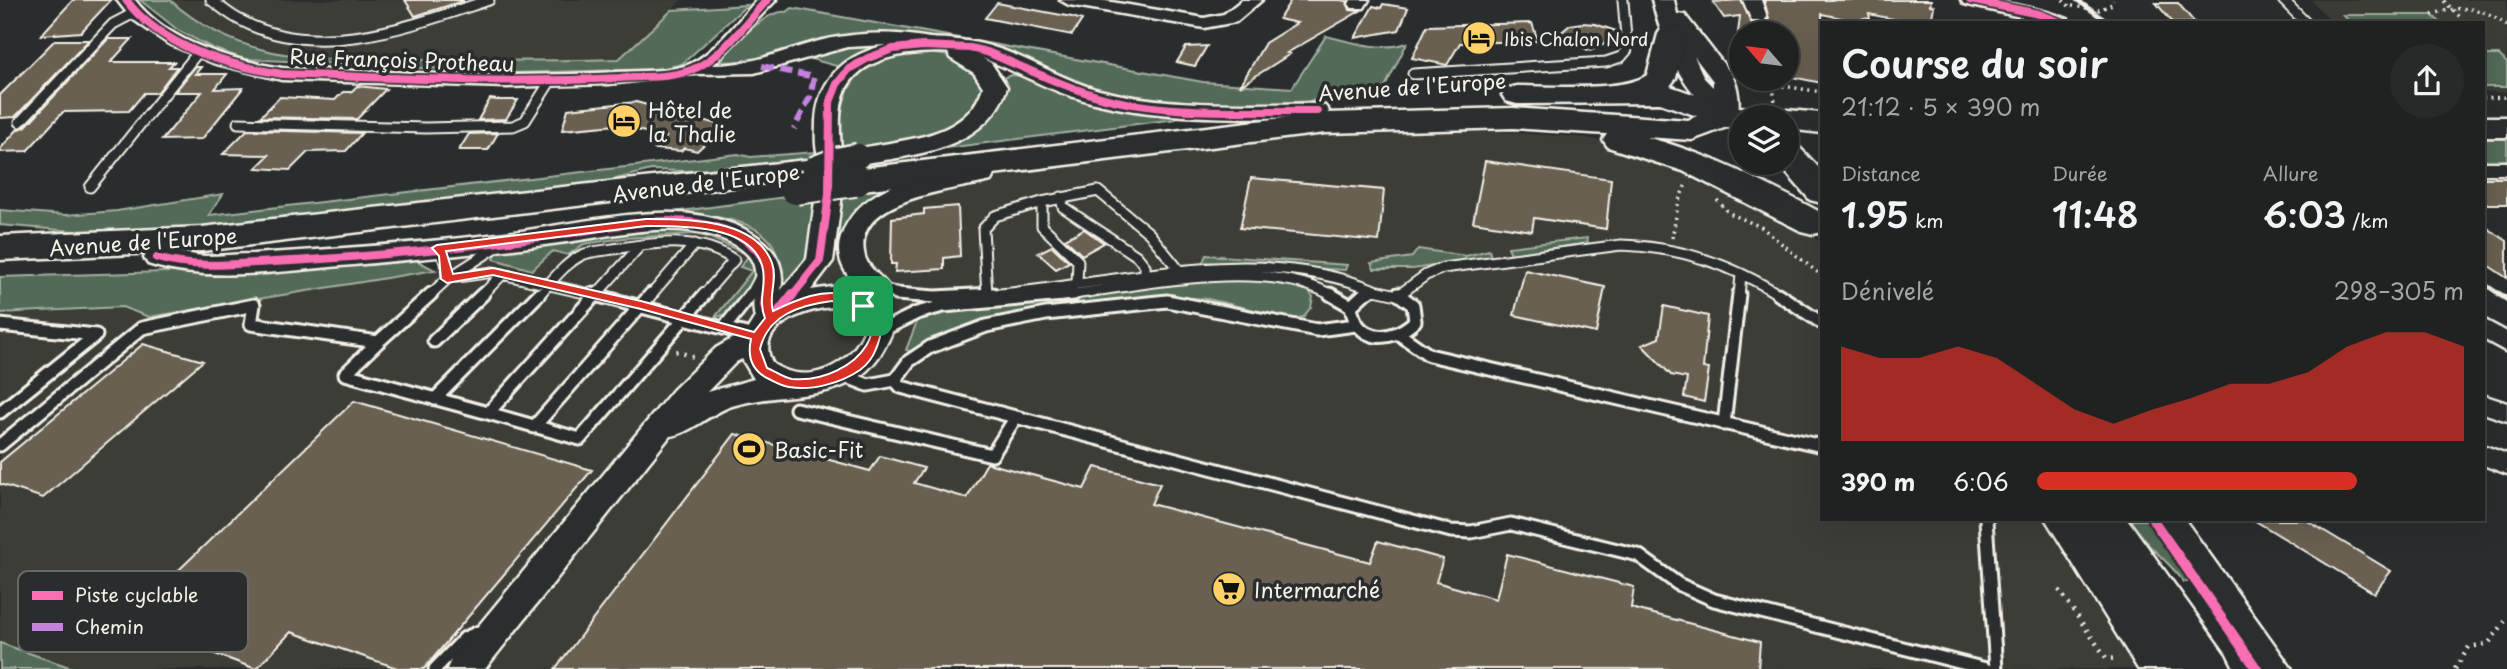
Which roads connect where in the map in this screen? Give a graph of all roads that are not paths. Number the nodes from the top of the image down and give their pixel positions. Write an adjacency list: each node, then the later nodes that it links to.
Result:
1 (211, 0): 2 (lane)
2 (489, 0)
3 (767, 0): 16 (street)
4 (1069, 0): 5 (street)
5 (1253, 0)
6 (1623, 0): 17 (lane)
7 (1970, 0): 11 (street)
8 (2283, 0): 12 (lane)
9 (1664, 2): 13 (street); 20 (street)
10 (130, 6): 15 (street, Rue François Protheau); 27 (lane, Rue François Protheau)
11 (2056, 21)
12 (2304, 21)
13 (1672, 34): 19 (main road); 22 (street)
14 (940, 45): 16 (street, Rue François Protheau); 21 (street); 36 (street); 36 (street)
15 (200, 51): 18 (street, Rue François Protheau); 38 (lane)
16 (697, 68): 18 (street, Rue François Protheau)
17 (1413, 74)
18 (551, 80): 29 (lane)
19 (1617, 92): 21 (main road, Avenue de l'Europe); 23 (main road, Avenue de l'Europe)
20 (1731, 105)
21 (1317, 111): 36 (main road, Avenue de l'Europe)
22 (1729, 113)
23 (1729, 116)
24 (1799, 116): 28 (main road)
25 (1513, 118): 26 (main road, Avenue de l'Europe); 32 (main road, Avenue de l'Europe); 42 (main road)
26 (1729, 119)
27 (20, 122)
28 (1820, 122)
29 (237, 123)
30 (2485, 127): 31 (main road)
31 (2507, 127)
32 (1112, 148): 36 (main road, Avenue de l'Europe); 63 (street)
33 (1799, 166): 39 (main road)
34 (2485, 168): 35 (street)
35 (2507, 168)
36 (831, 172): 46 (main road, Avenue de l'Europe); 48 (main road, Avenue de l'Europe); 50 (street)
37 (1765, 175): 42 (main road)
38 (90, 187)
39 (1820, 190)
40 (1061, 198): 41 (lane); 52 (lane); 54 (lane)
41 (1042, 202): 57 (lane); 60 (lane)
42 (1817, 227)
43 (505, 242): 47 (street); 49 (street); 56 (lane)
44 (695, 244): 45 (lane); 64 (lane); 66 (lane)
45 (639, 247): 58 (lane); 62 (lane)
46 (0, 248)
47 (437, 248): 48 (street); 56 (lane)
48 (158, 258): 51 (main road, Avenue de l'Europe)
49 (766, 261): 68 (street); 71 (lane)
50 (820, 261): 63 (street); 68 (street)
51 (0, 267)
52 (1179, 270): 54 (lane); 59 (lane)
53 (503, 274): 56 (lane); 58 (lane); 75 (lane)
54 (1145, 274): 57 (lane)
55 (1741, 275): 61 (lane); 67 (lane); 87 (lane)
56 (447, 279): 76 (lane)
57 (1077, 283): 60 (lane)
58 (549, 284): 62 (lane); 81 (lane)
59 (1375, 290): 61 (lane); 65 (lane)
60 (987, 294): 63 (lane)
61 (1400, 294): 74 (lane)
62 (596, 295): 64 (lane); 85 (lane)
63 (865, 299): 68 (street); 73 (street)
64 (641, 305): 66 (lane); 88 (lane)
65 (1351, 306): 70 (lane); 73 (lane)
66 (685, 317): 71 (lane); 88 (lane)
67 (1820, 322)
68 (768, 323): 71 (lane); 80 (street); 92 (street)
69 (0, 325): 83 (lane)
70 (1356, 326): 74 (lane); 79 (lane)
71 (724, 328)
72 (2485, 328): 77 (street)
73 (878, 332): 78 (street)
74 (1399, 334): 87 (lane)
75 (434, 341)
76 (378, 342): 81 (lane); 89 (lane)
77 (2507, 345)
78 (842, 375): 79 (lane); 80 (street)
79 (895, 380): 86 (lane)
80 (793, 396): 86 (lane); 92 (street)
81 (435, 399): 85 (lane)
82 (2485, 405): 84 (street)
83 (0, 411)
84 (2507, 412)
85 (488, 414): 88 (lane)
86 (1016, 417): 101 (lane)
87 (1724, 424): 90 (lane)
88 (534, 427)
89 (0, 445)
90 (1820, 446)
91 (2485, 456): 93 (street)
92 (636, 457): 98 (street)
93 (2507, 464)
94 (1986, 521): 102 (lane)
95 (2068, 521): 103 (main road)
96 (2106, 521): 104 (main road)
97 (2172, 521): 105 (street)
98 (498, 627): 99 (lane); 100 (street)
99 (435, 669)
100 (464, 669)
101 (1986, 669)
102 (1996, 669)
103 (2163, 669)
104 (2209, 669)
105 (2278, 669)

